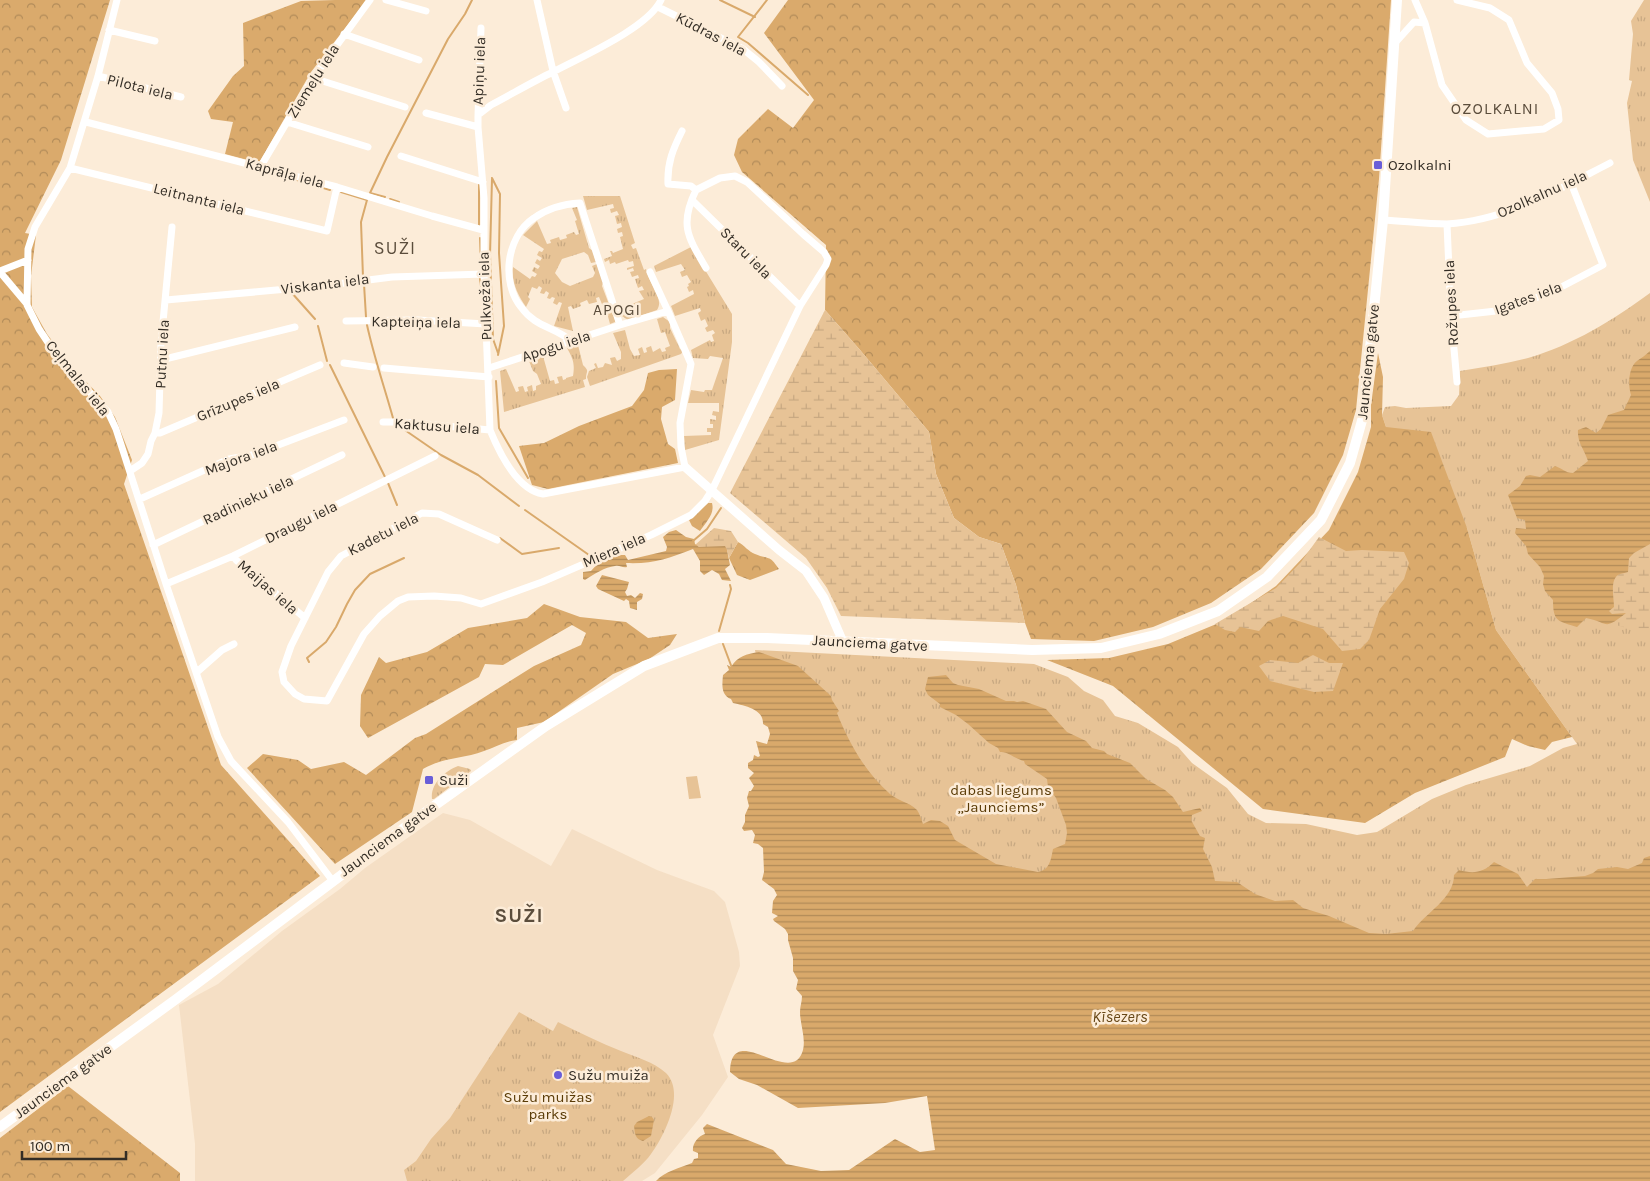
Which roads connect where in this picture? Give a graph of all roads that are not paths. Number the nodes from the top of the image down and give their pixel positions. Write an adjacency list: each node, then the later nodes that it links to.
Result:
1 (117, 0): 12 (street, Ceļmalas iela)
2 (370, 0): 13 (street, Ziemeļu iela)
3 (386, 0): 9 (street)
4 (536, 0): 17 (street)
5 (1398, 0): 15 (main road, Jaunciema gatve)
6 (1415, 0): 10 (street)
7 (1457, 0): 10 (street)
8 (660, 3): 17 (street); 20 (street, Kūdras iela)
9 (426, 11)
10 (1425, 23): 15 (street)
11 (481, 28): 25 (street, Apiņu iela)
12 (109, 30): 14 (street); 18 (street, Ceļmalas iela)
13 (344, 34): 16 (street); 19 (street, Ziemeļu iela)
14 (156, 41)
15 (1394, 43): 40 (main road, Jaunciema gatve)
16 (419, 60)
17 (553, 71): 23 (street); 25 (street)
18 (98, 76): 21 (street, Pilota iela); 26 (street, Ceļmalas iela)
19 (313, 78): 22 (street); 27 (street, Ziemeļu iela)
20 (782, 86)
21 (181, 97)
22 (405, 107)
23 (566, 108)
24 (426, 113): 28 (street)
25 (478, 115): 28 (street, Pulkveža iela)
26 (86, 122): 33 (street, Kaprāļa iela); 34 (street, Ceļmalas iela)
27 (287, 122): 30 (street); 33 (street, Ziemeļu iela)
28 (478, 127): 35 (street, Pulkveža iela)
29 (682, 131): 38 (street)
30 (368, 147)
31 (401, 156): 35 (street)
32 (1610, 163): 36 (street, Ozolkalnu iela)
33 (261, 166): 37 (street, Kaprāļa iela)
34 (70, 168): 37 (street, Leitnanta iela); 44 (street, Ceļmalas iela)
35 (483, 182): 43 (street, Pulkveža iela)
36 (1571, 183): 41 (street, Ozolkalnu iela); 53 (street, Igates iela)
37 (337, 187): 43 (street, Kaprāļa iela)
38 (696, 190): 39 (street); 51 (street, Miera iela)
39 (692, 200): 45 (street); 51 (street, Staru iela)
40 (1382, 220): 41 (street, Ozolkalnu iela); 82 (main road, Jaunciema gatve)
41 (1447, 224): 53 (street, Rožupes iela)
42 (172, 227): 49 (street, Putnu iela)
43 (483, 230): 48 (street, Pulkveža iela)
44 (28, 260): 46 (street); 50 (street, Ceļmalas iela)
45 (706, 268)
46 (0, 271): 50 (street)
47 (650, 272): 52 (street)
48 (484, 274): 49 (street, Viskanta iela); 55 (street, Pulkveža iela)
49 (166, 300): 59 (street, Putnu iela)
50 (27, 305): 74 (street, Ceļmalas iela)
51 (800, 306): 75 (street, Miera iela)
52 (668, 311): 56 (street, Apogu iela); 73 (street)
53 (1451, 316): 66 (street, Rožupes iela)
54 (346, 321): 55 (street, Kapteiņa iela)
55 (486, 324): 64 (street, Pulkveža iela)
56 (620, 325): 58 (street, Apogu iela); 58 (street)
57 (295, 327): 59 (street)
58 (571, 341): 64 (street, Apogu iela)
59 (161, 360): 70 (street, Putnu iela)
60 (344, 363): 62 (street)
61 (320, 365): 70 (street, Grīzupes iela)
62 (372, 367)
63 (384, 368): 65 (street)
64 (489, 368): 65 (street, Pulkveža iela)
65 (490, 377): 69 (street, Pulkveža iela)
66 (1457, 382)
67 (344, 420): 76 (street, Majora iela)
68 (383, 422): 69 (street, Kaktusu iela)
69 (490, 430): 73 (street, Pulkveža iela)
70 (155, 433): 74 (street, Putnu iela)
71 (342, 455): 78 (street, Radinieku iela)
72 (435, 456): 79 (street, Draugu iela)
73 (685, 467): 75 (street)
74 (130, 471): 76 (street, Ceļmalas iela)
75 (712, 490): 82 (street); 85 (street, Miera iela)
76 (140, 499): 78 (street, Ceļmalas iela)
77 (497, 540): 81 (street, Kadetu iela)
78 (153, 545): 80 (street, Ceļmalas iela)
79 (233, 556): 80 (street, Draugu iela); 81 (street, Maijas iela)
80 (166, 584): 84 (street, Ceļmalas iela)
81 (305, 618): 85 (street, Kadetu iela)
82 (843, 642): 86 (main road, Jaunciema gatve)
83 (234, 644): 84 (street)
84 (197, 672): 86 (street, Ceļmalas iela)
85 (304, 700)
86 (332, 880): 87 (main road, Jaunciema gatve)
87 (0, 1127)

